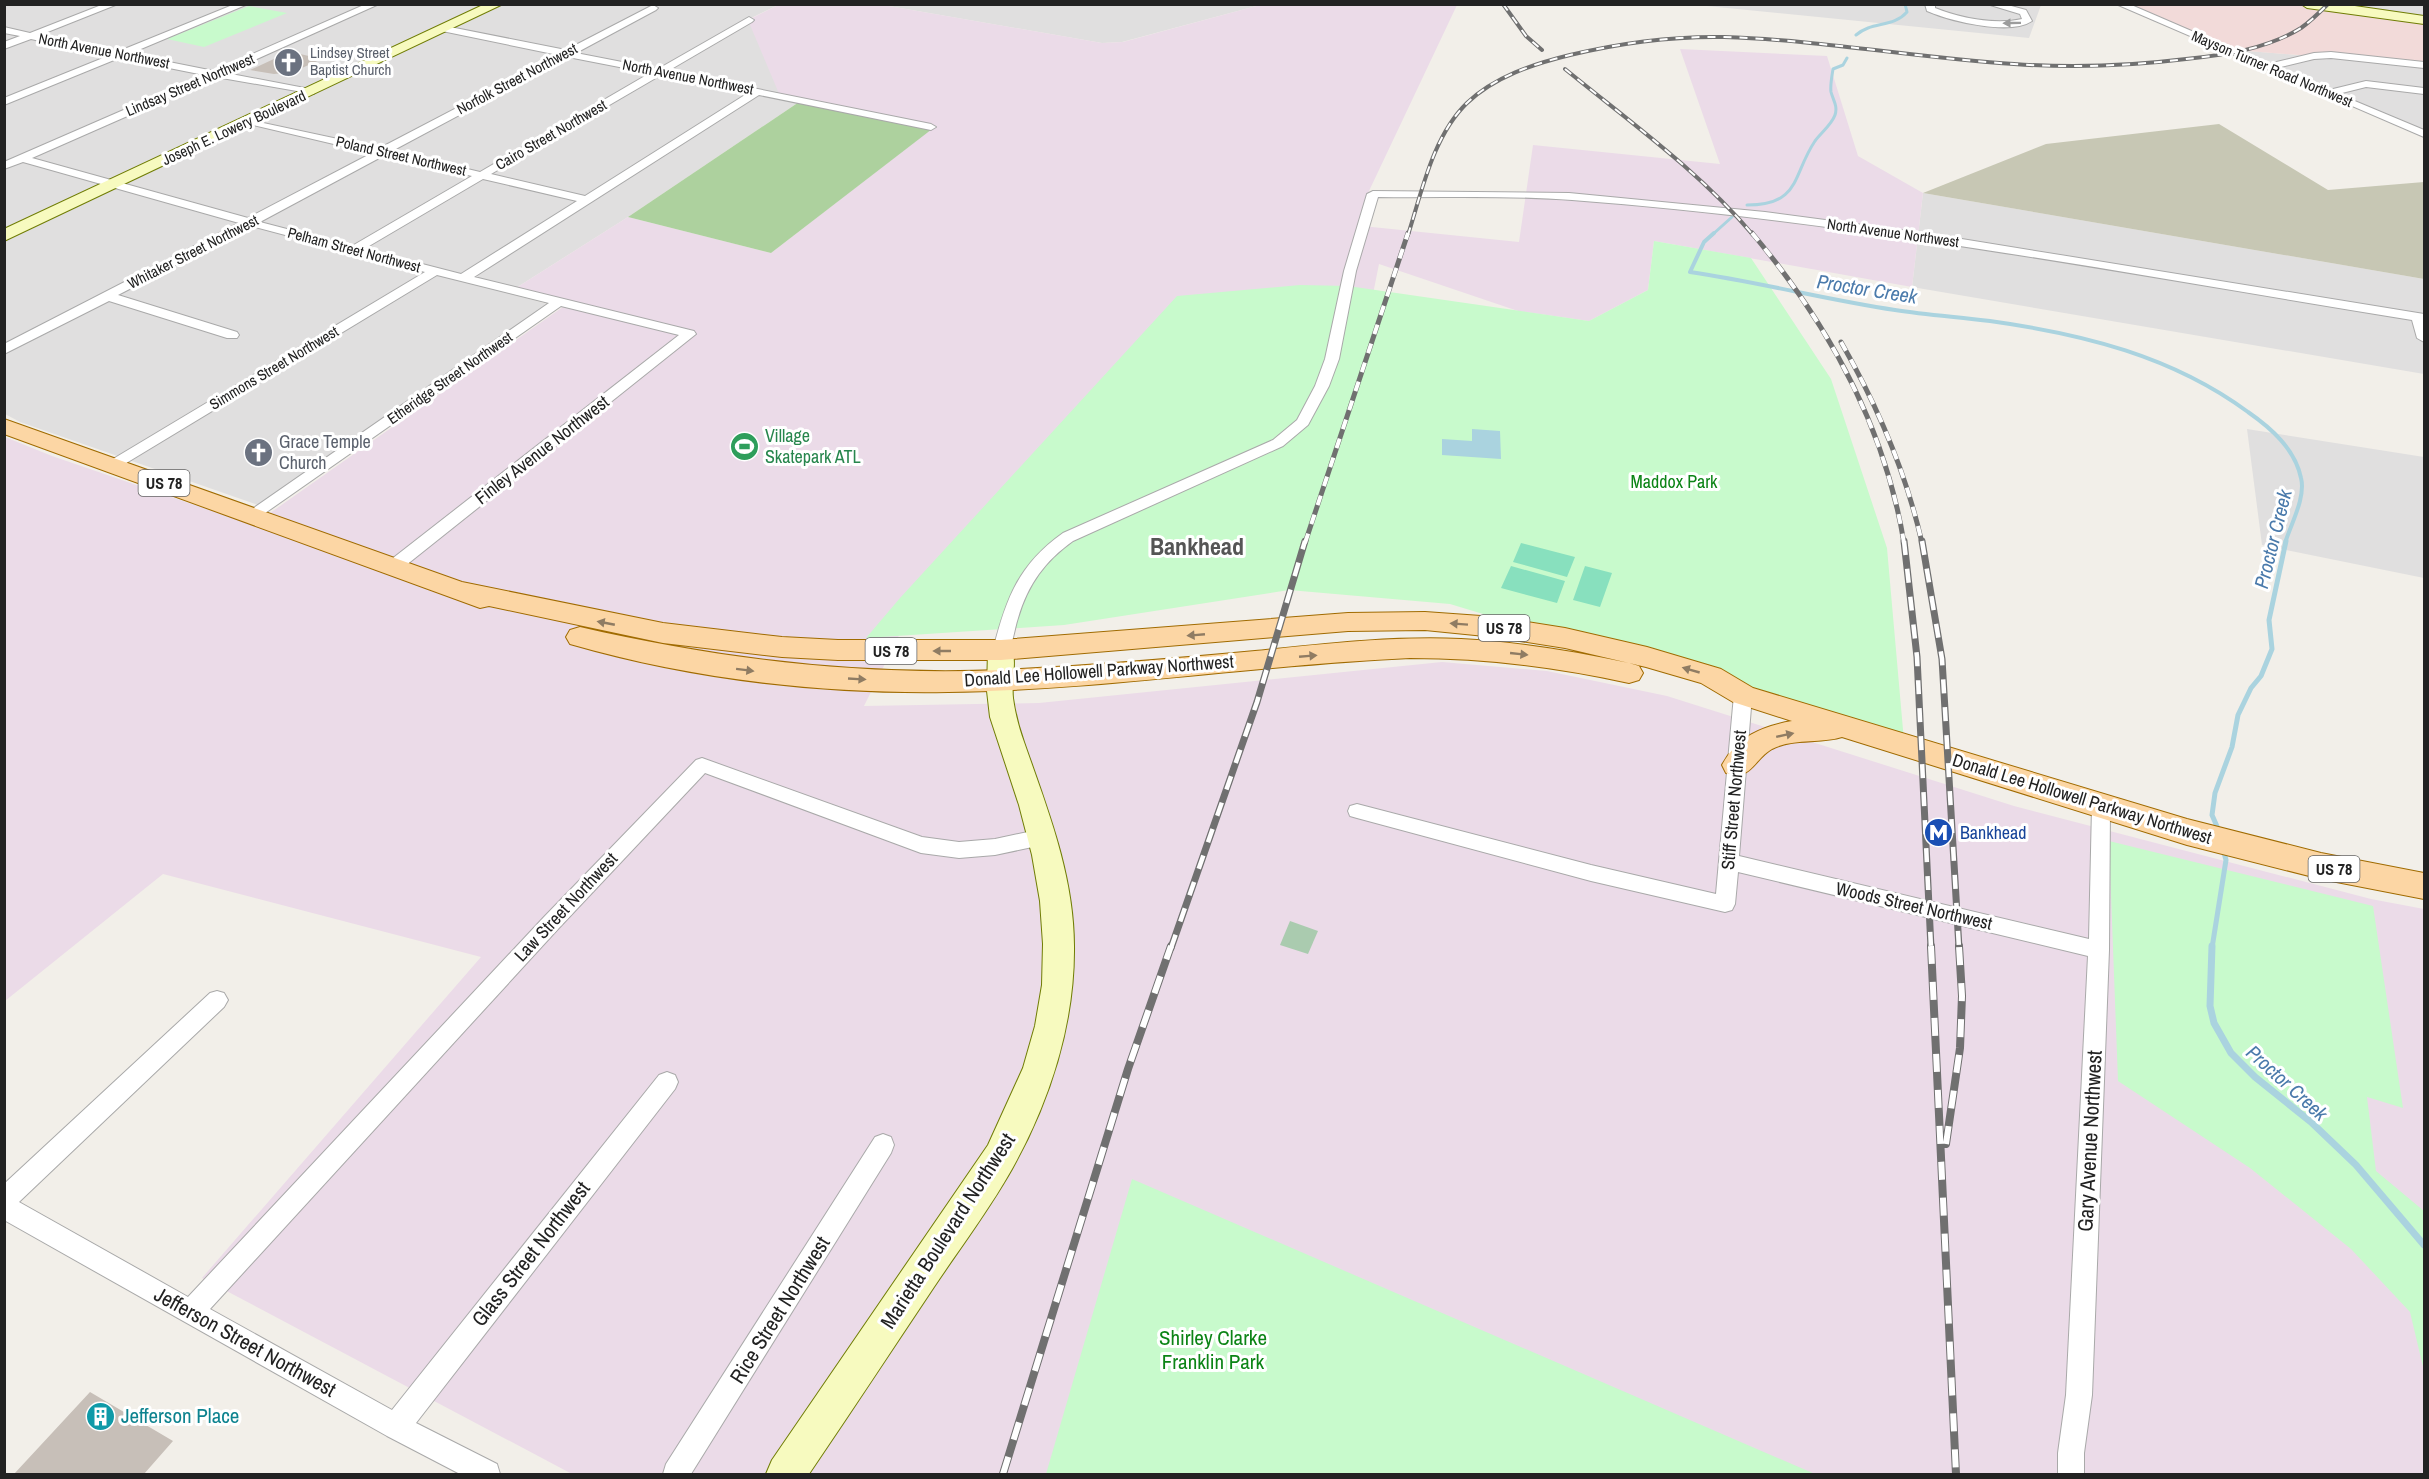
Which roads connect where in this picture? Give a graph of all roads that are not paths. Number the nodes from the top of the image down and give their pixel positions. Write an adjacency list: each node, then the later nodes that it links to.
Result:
1 (114, 4): 15 (street)
2 (244, 4): 18 (street)
3 (375, 4): 22 (street, Lindsay Street Northwest)
4 (497, 4): 13 (main road, Joseph E. Lowery Boulevard)
5 (1930, 4): 6 (street, one-way to 5)
6 (1991, 4): 10 (street)
7 (2120, 4): 20 (street, Mayson Turner Road Northwest)
8 (2307, 4): 12 (main road)
9 (652, 8): 17 (street, Norfolk Street Northwest)
10 (1980, 9)
11 (749, 20): 21 (street, Cairo Street Northwest)
12 (2424, 20)
13 (445, 29): 17 (street, North Avenue Northwest); 25 (main road, Joseph E. Lowery Boulevard)
14 (4, 30): 15 (street, North Avenue Northwest)
15 (31, 36): 16 (street); 18 (street, North Avenue Northwest)
16 (4, 46)
17 (567, 52): 21 (street, North Avenue Northwest); 31 (street, Norfolk Street Northwest)
18 (120, 55): 22 (street, North Avenue Northwest); 27 (street)
19 (2424, 65): 20 (street)
20 (2267, 68): 26 (street, Mayson Turner Road Northwest)
21 (661, 71): 23 (street, North Avenue Northwest); 34 (street, Cairo Street Northwest)
22 (218, 73): 25 (street, North Avenue Northwest); 32 (street, Lindsay Street Northwest)
23 (759, 91): 29 (street, North Avenue Northwest); 36 (street)
24 (2424, 91): 26 (street)
25 (310, 92): 28 (main road, Joseph E. Lowery Boulevard)
26 (2328, 93): 30 (street, Mayson Turner Road Northwest)
27 (4, 102)
28 (249, 121): 31 (street, Poland Street Northwest); 35 (main road, Joseph E. Lowery Boulevard)
29 (931, 127)
30 (2424, 134)
31 (381, 152): 34 (street, Poland Street Northwest); 37 (street, Whitaker Street Northwest)
32 (22, 158): 33 (street, Lindsay Street Northwest); 35 (street, Pelham Street Northwest)
33 (4, 166)
34 (482, 175): 36 (street, Poland Street Northwest); 39 (street, Cairo Street Northwest)
35 (112, 186): 37 (street, Pelham Street Northwest); 38 (main road, Joseph E. Lowery Boulevard)
36 (587, 200): 41 (street)
37 (250, 222): 39 (street, Pelham Street Northwest); 42 (street, Whitaker Street Northwest)
38 (4, 236)
39 (353, 250): 40 (street, Pelham Street Northwest)
40 (435, 271): 41 (street, Pelham Street Northwest); 50 (street, Simmons Street Northwest)
41 (463, 278): 43 (street, Pelham Street Northwest)
42 (107, 296): 46 (street); 48 (street, Whitaker Street Northwest)
43 (559, 302): 45 (street, Pelham Street Northwest); 51 (street, Etheridge Street Northwest)
44 (2421, 317): 47 (street); 54 (street, North Avenue Northwest)
45 (689, 334): 52 (street, Finley Avenue Northwest)
46 (232, 335)
47 (2424, 338)
48 (4, 350)
49 (4, 426): 50 (main road, Donald Lee Hollowell Parkway Northwest / US 78)
50 (113, 465): 51 (main road, Donald Lee Hollowell Parkway Northwest / US 78)
51 (253, 515): 52 (main road, Donald Lee Hollowell Parkway Northwest / US 78)
52 (394, 566): 53 (main road, Donald Lee Hollowell Parkway Northwest / US 78)
53 (462, 591): 54 (main road, Donald Lee Hollowell Parkway Northwest / US 78, one-way to 53); 55 (main road, Donald Lee Hollowell Parkway Northwest / US 78, one-way to 55)
54 (1001, 650): 55 (main road, Marietta Boulevard Northwest); 56 (main road, Donald Lee Hollowell Parkway Northwest / US 78, one-way to 54)
55 (999, 681): 56 (main road, Donald Lee Hollowell Parkway Northwest / US 78, one-way to 56); 61 (main road, Marietta Boulevard Northwest)
56 (1743, 696): 57 (main road, Donald Lee Hollowell Parkway Northwest / US 78); 58 (street, Stiff Street Northwest)
57 (1845, 728): 58 (main road, one-way to 57); 59 (main road, Donald Lee Hollowell Parkway Northwest / US 78)
58 (1737, 765): 62 (street, Stiff Street Northwest)
59 (2101, 807): 63 (main road, Donald Lee Hollowell Parkway Northwest / US 78); 64 (street, Gary Avenue Northwest)
60 (1357, 811): 62 (street, Stiff Street Northwest)
61 (1042, 837): 70 (street, Law Street Northwest); 74 (main road, Marietta Boulevard Northwest)
62 (1729, 862): 64 (street, Woods Street Northwest)
63 (2424, 886)
64 (2099, 950): 75 (street, Gary Avenue Northwest)
65 (217, 1000): 68 (street)
66 (667, 1082): 71 (street, Glass Street Northwest)
67 (884, 1145): 73 (street, Rice Street Northwest)
68 (4, 1200)
69 (4, 1207): 70 (street, Jefferson Street Northwest)
70 (190, 1312): 71 (street, Jefferson Street Northwest)
71 (396, 1427): 72 (street, Jefferson Street Northwest)
72 (487, 1474)
73 (676, 1474)
74 (786, 1474)
75 (2071, 1474)

